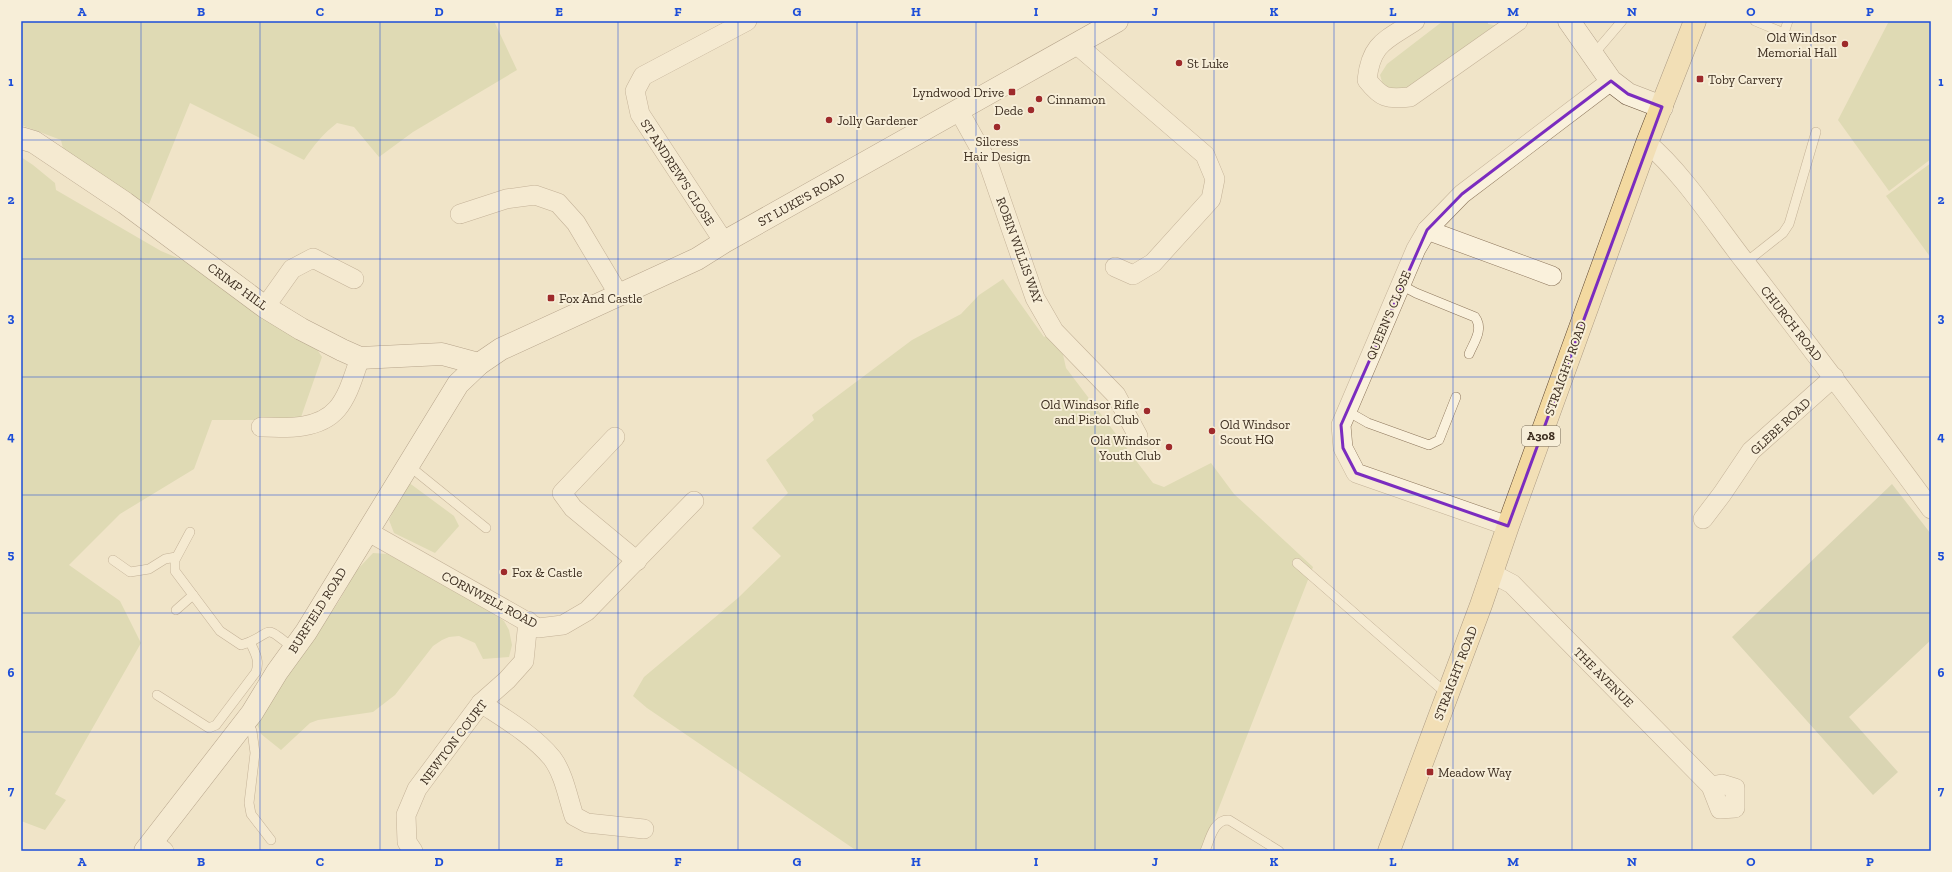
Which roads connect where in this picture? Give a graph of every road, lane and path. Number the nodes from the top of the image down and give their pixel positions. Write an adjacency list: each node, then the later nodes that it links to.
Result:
1 (747, 21): 20 (street, ST ANDREW'S CLOSE)
2 (1117, 21): 10 (main road, ST LUKE'S ROAD)
3 (1415, 21): 4 (street)
4 (1518, 21)
5 (1569, 21): 11 (main road)
6 (1622, 21): 11 (lane)
7 (1695, 21): 13 (main road, STRAIGHT ROAD / A308)
8 (1755, 21): 9 (lane)
9 (1788, 21)
10 (1076, 44): 14 (main road, ST LUKE'S ROAD); 22 (street)
11 (1593, 55): 12 (main road)
12 (1611, 81): 13 (main road); 19 (street, QUEEN'S CLOSE)
13 (1662, 107): 17 (main road, STRAIGHT ROAD / A308)
14 (958, 112): 20 (main road, ST LUKE'S ROAD); 35 (street, ROBIN WILLIS WAY)
15 (1816, 132): 21 (lane)
16 (21, 138): 27 (main road, CRIMP HILL)
17 (1647, 143): 21 (street, CHURCH ROAD); 41 (main road, STRAIGHT ROAD / A308)
18 (460, 214): 26 (street)
19 (1427, 230): 23 (street); 25 (street, QUEEN'S CLOSE)
20 (724, 242): 26 (main road, ST LUKE'S ROAD)
21 (1745, 263): 31 (street, CHURCH ROAD)
22 (1115, 267)
23 (1552, 276)
24 (354, 279): 27 (street)
25 (1401, 285): 28 (lane); 33 (street, QUEEN'S CLOSE)
26 (620, 296): 30 (main road, ST LUKE'S ROAD)
27 (265, 307): 29 (main road, CRIMP HILL)
28 (1469, 354)
29 (360, 358): 30 (main road, CRIMP HILL); 34 (street)
30 (479, 364): 37 (main road, BURFIELD ROAD)
31 (1834, 377): 39 (street, CHURCH ROAD); 40 (street, GLEBE ROAD)
32 (1456, 397): 33 (lane)
33 (1347, 411): 41 (street, QUEEN'S CLOSE)
34 (261, 427)
35 (1138, 436)
36 (615, 437): 47 (street)
37 (408, 465): 42 (lane); 43 (main road, BURFIELD ROAD)
38 (694, 501): 47 (street, CORNWELL ROAD)
39 (1931, 509)
40 (1703, 519)
41 (1508, 526): 49 (main road, STRAIGHT ROAD / A308)
42 (486, 528)
43 (367, 531): 52 (street, CORNWELL ROAD); 54 (main road, BURFIELD ROAD)
44 (190, 532): 45 (lane)
45 (176, 557): 46 (lane); 50 (lane)
46 (113, 560)
47 (637, 561): 52 (street, CORNWELL ROAD)
48 (1297, 564): 55 (lane)
49 (1493, 574): 55 (main road, STRAIGHT ROAD / A308); 59 (street, THE AVENUE)
50 (193, 595): 51 (lane); 53 (lane)
51 (176, 610)
52 (528, 621): 57 (street, NEWTON COURT)
53 (250, 642): 54 (lane); 56 (lane)
54 (294, 649): 58 (main road, BURFIELD ROAD)
55 (1446, 694): 66 (main road, STRAIGHT ROAD / A308)
56 (157, 695)
57 (481, 703): 60 (street); 63 (street, NEWTON COURT)
58 (246, 720): 61 (lane); 62 (main road, BURFIELD ROAD)
59 (1711, 786)
60 (644, 829)
61 (271, 840)
62 (154, 848)
63 (413, 851)
64 (1205, 851): 65 (lane)
65 (1279, 851)
66 (1388, 851)

